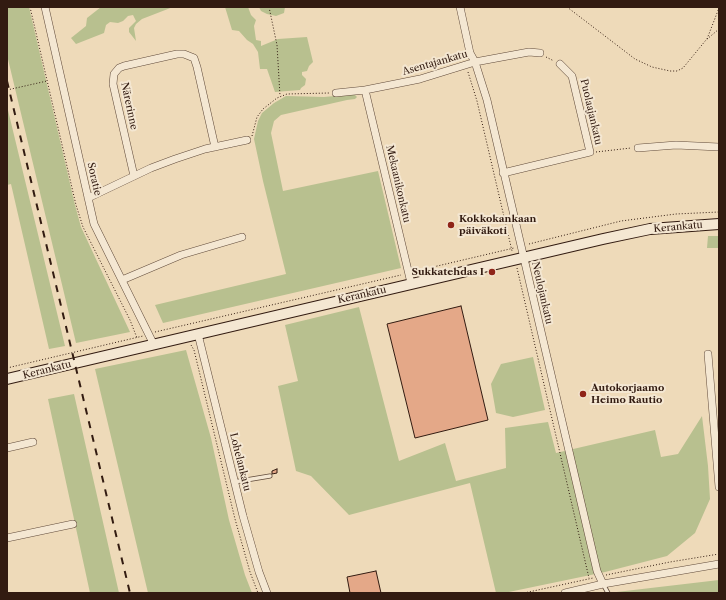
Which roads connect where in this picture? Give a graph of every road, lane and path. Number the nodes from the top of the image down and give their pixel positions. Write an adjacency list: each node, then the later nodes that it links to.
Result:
1 (30, 7): 13 (path)
2 (45, 7): 25 (street, Soratie)
3 (269, 7): 17 (path)
4 (460, 7): 10 (street, Neulojankatu)
5 (567, 7): 8 (path)
6 (719, 8): 8 (path)
7 (719, 29): 8 (path)
8 (706, 40)
9 (540, 53): 10 (street, Asentajankatu); 12 (path)
10 (475, 62): 11 (street, Asentajankatu); 23 (street, Neulojankatu)
11 (466, 64): 15 (street, Asentajankatu); 30 (path)
12 (560, 64): 22 (street, Puolaajankatu)
13 (47, 81): 14 (path); 38 (path)
14 (7, 90)
15 (365, 90): 16 (street, Asentajankatu); 32 (street, Mekaanikonkatu)
16 (336, 93): 17 (path)
17 (280, 96): 18 (path)
18 (247, 140): 19 (street)
19 (216, 147): 24 (street); 24 (street, Närerinne)
20 (719, 147): 21 (street)
21 (638, 148): 22 (path)
22 (590, 152): 23 (street, Puolaajankatu)
23 (503, 173): 29 (street, Neulojankatu)
24 (134, 176): 25 (street)
25 (88, 198): 33 (street, Soratie)
26 (719, 212): 29 (path)
27 (719, 224): 31 (street, Kerankatu)
28 (242, 237): 33 (street)
29 (520, 247): 30 (path); 31 (street, Neulojankatu)
30 (511, 249): 31 (path); 32 (path)
31 (519, 258): 34 (street, Kerankatu); 52 (street, Neulojankatu); 53 (path)
32 (409, 273): 34 (street, Mekaanikonkatu); 35 (path)
33 (122, 280): 35 (street, Soratie)
34 (411, 283): 36 (street, Kerankatu)
35 (149, 334): 38 (path); 39 (street, Soratie)
36 (198, 334): 37 (street, Kerankatu); 46 (street, Lohelankatu)
37 (187, 337): 39 (street, Kerankatu); 55 (path)
38 (137, 338): 41 (path)
39 (154, 345): 42 (street, Kerankatu)
40 (708, 354): 47 (street)
41 (7, 368)
42 (7, 379)
43 (33, 442): 44 (street)
44 (7, 448)
45 (270, 476): 46 (lane)
46 (234, 482): 56 (street, Lohelankatu)
47 (719, 487)
48 (73, 524): 49 (street)
49 (7, 538)
50 (719, 554): 52 (path)
51 (719, 564): 54 (street)
52 (599, 577): 53 (path); 54 (street, Neulojankatu)
53 (589, 578): 57 (path)
54 (603, 584): 58 (street); 59 (lane)
55 (258, 593)
56 (267, 593)
57 (524, 593)
58 (565, 593)
59 (608, 593)

